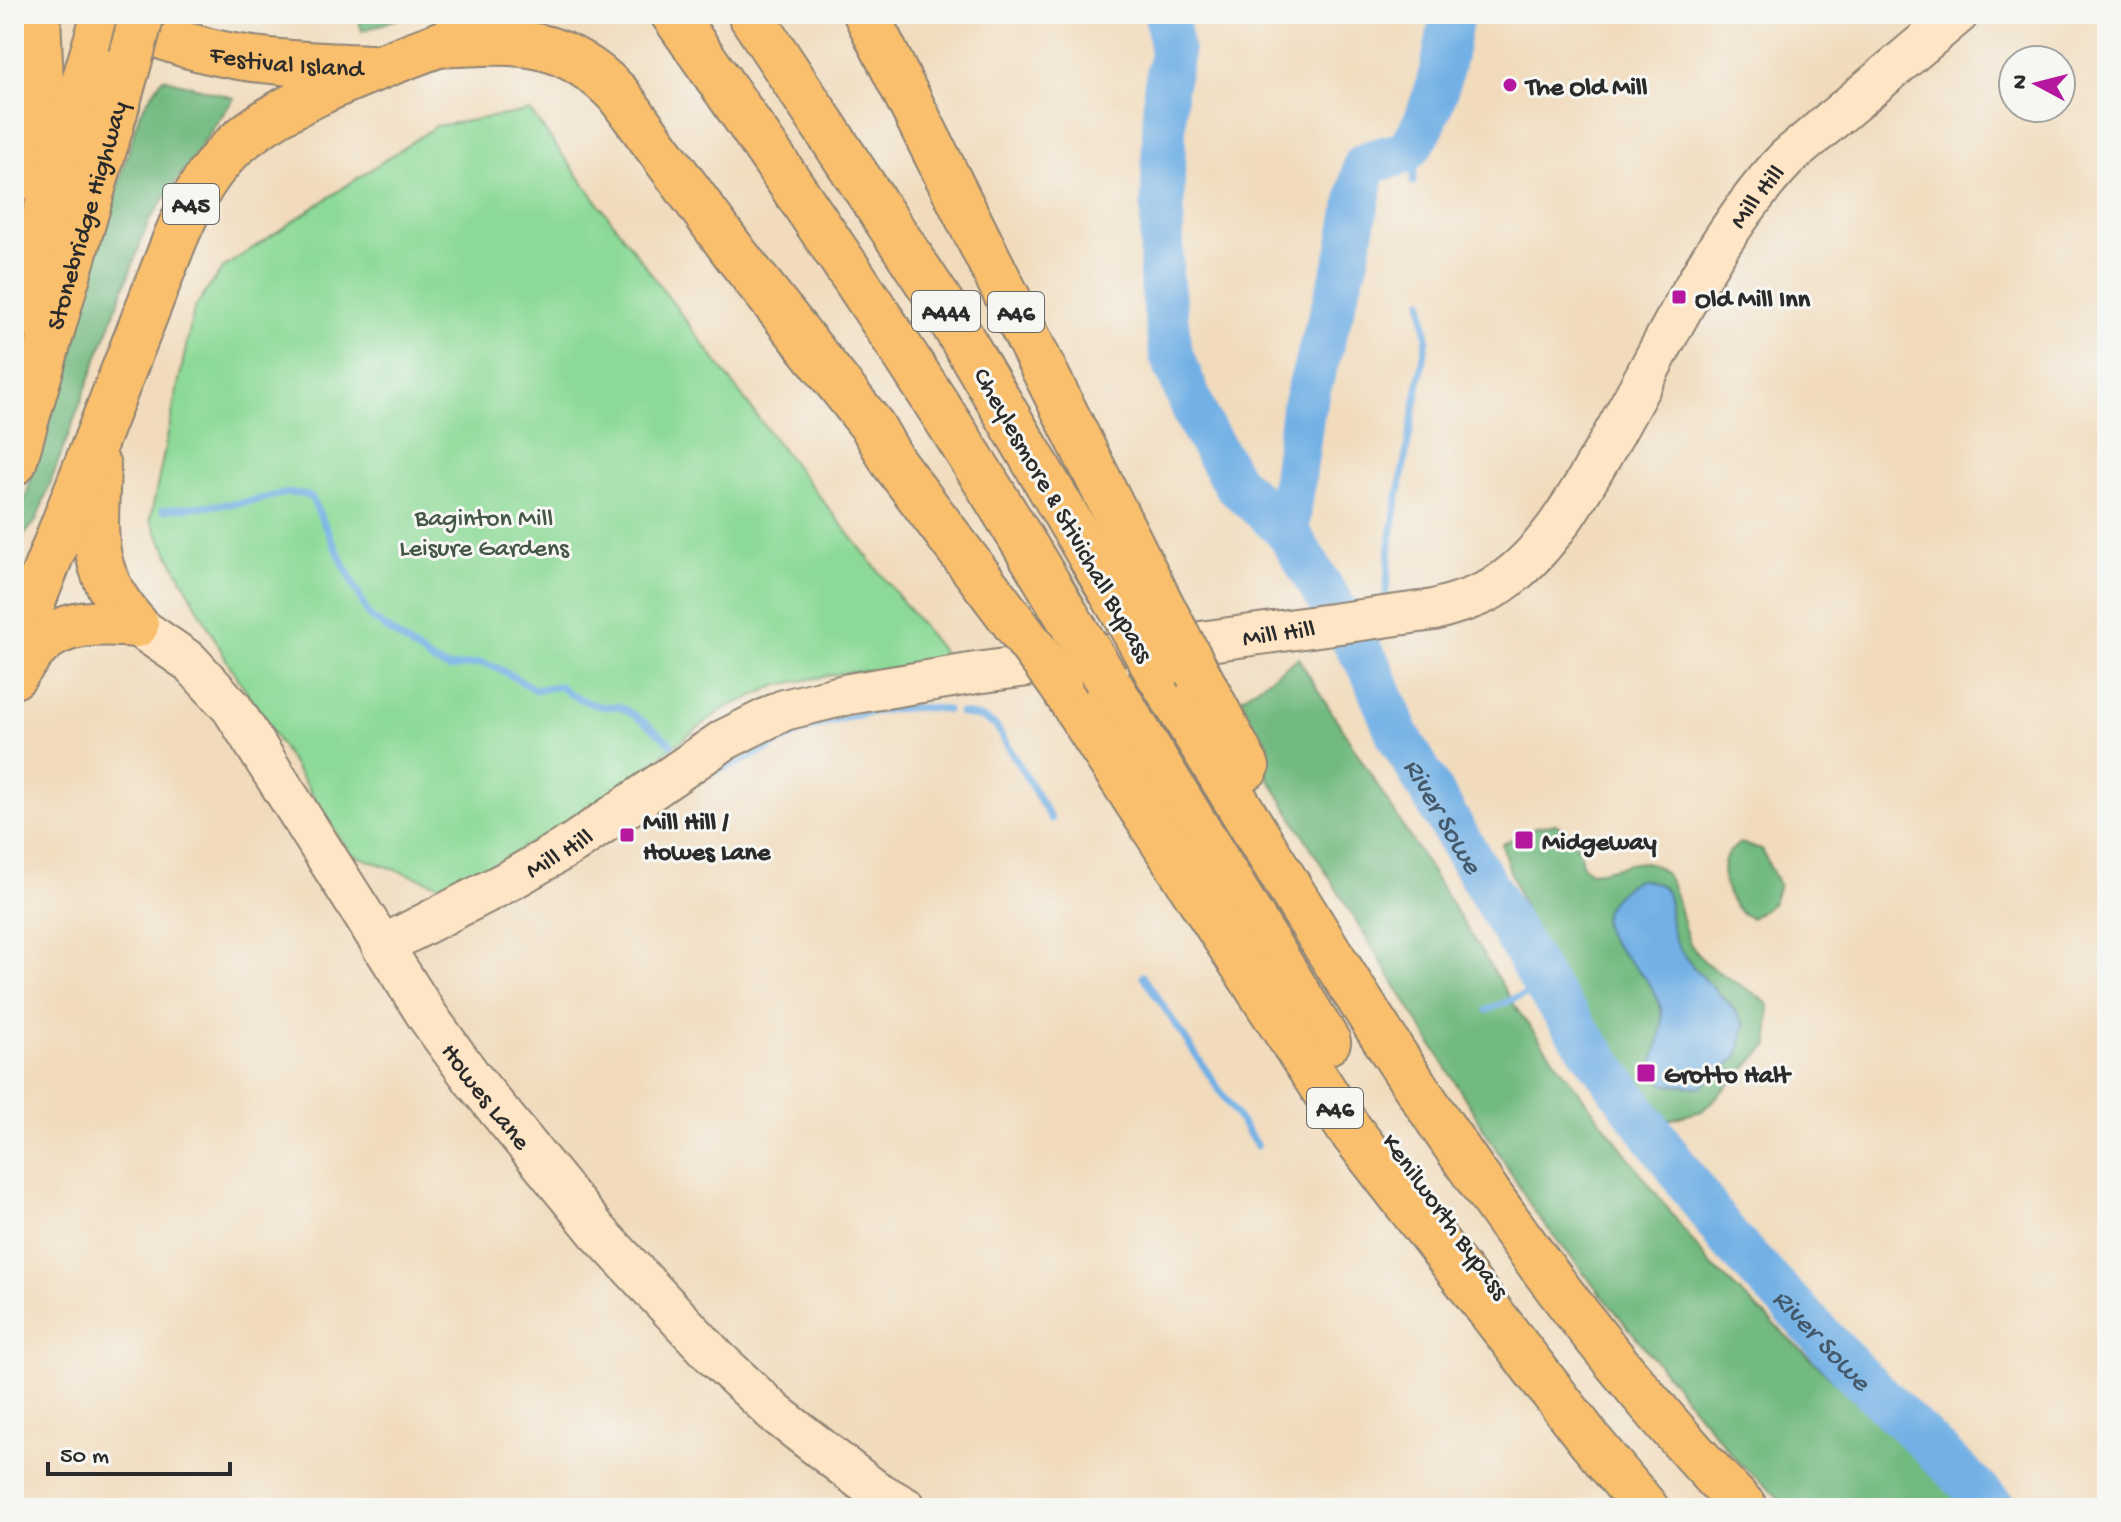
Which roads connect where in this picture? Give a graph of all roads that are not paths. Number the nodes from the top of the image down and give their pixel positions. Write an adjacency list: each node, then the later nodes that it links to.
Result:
1 (38, 14): 11 (highway)
2 (142, 14): 8 (highway, Stonebridge Highway, bridge)
3 (502, 14): 9 (highway, Festival Island)
4 (673, 14): 17 (highway, Cheylesmore & Stivichall Bypass / A444)
5 (750, 14): 15 (highway, Cheylesmore & Stivichall Bypass / A444)
6 (866, 14): 15 (highway, A46)
7 (1958, 14): 22 (street, Mill Hill)
8 (112, 31): 10 (highway, Festival Island); 12 (highway, Stonebridge Highway); 14 (highway, Stonebridge Highway)
9 (438, 45): 10 (highway, Festival Island); 17 (highway)
10 (382, 67): 13 (highway, A45)
11 (14, 180)
12 (14, 319)
13 (99, 427): 16 (highway); 18 (highway, A45)
14 (14, 463)
15 (1145, 614): 23 (highway, A46, bridge); 23 (highway, Cheylesmore & Stivichall Bypass / A444, bridge)
16 (136, 625): 19 (highway); 22 (street, Howes Lane)
17 (1044, 627): 20 (highway, Cheylesmore & Stivichall Bypass / A444, bridge)
18 (14, 650)
19 (14, 676)
20 (1080, 680): 21 (highway, Cheylesmore & Stivichall Bypass / A444); 25 (highway, A46)
21 (1218, 864): 26 (highway, Kenilworth Bypass / A46)
22 (382, 946): 24 (street, Howes Lane)
23 (1372, 1020): 27 (highway, Kenilworth Bypass / A46)
24 (906, 1508)
25 (1646, 1508)
26 (1675, 1508)
27 (1745, 1508)

